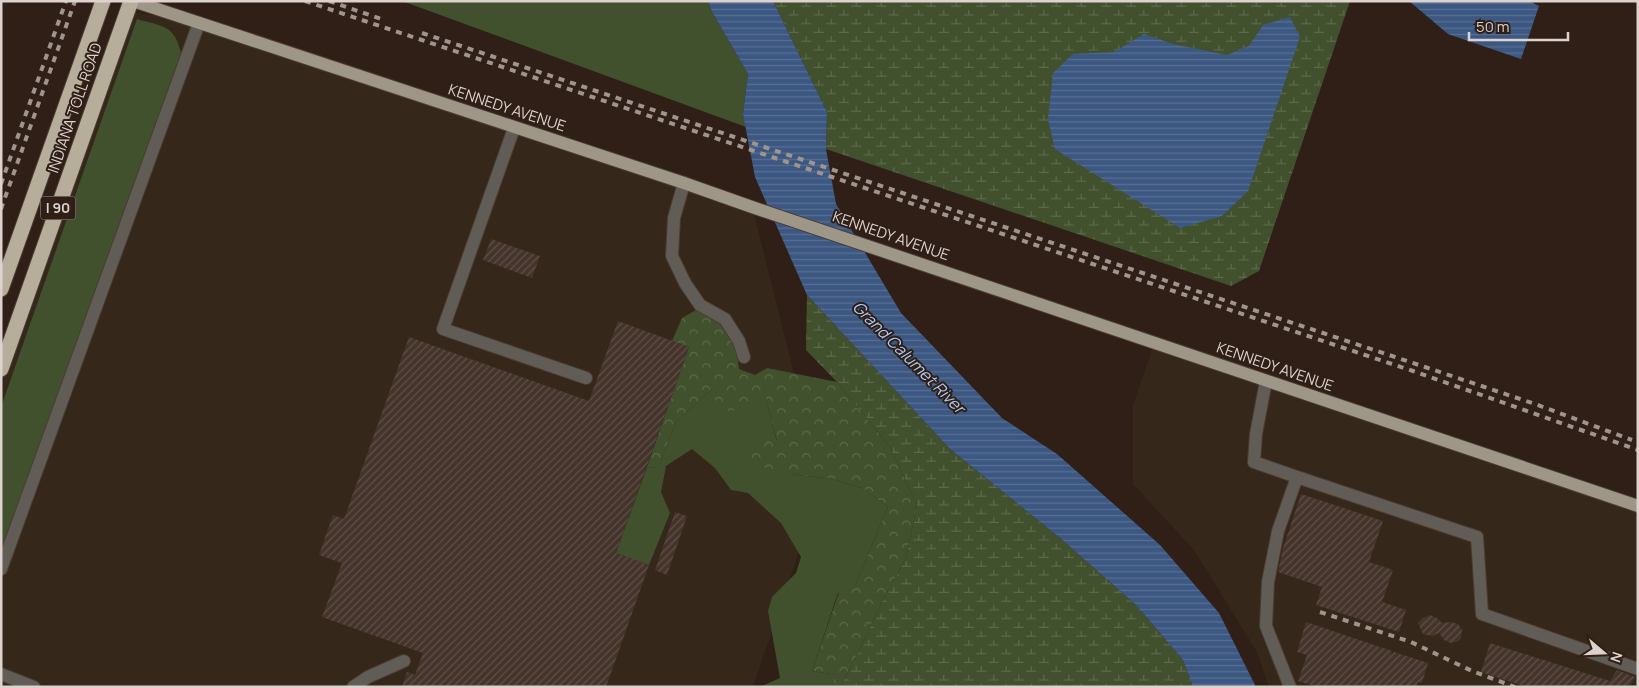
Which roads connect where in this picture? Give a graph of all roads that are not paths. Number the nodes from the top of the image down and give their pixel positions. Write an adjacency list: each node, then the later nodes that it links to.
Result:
1 (103, 1): 6 (highway, INDIANA TOLL ROAD / I 90)
2 (132, 1): 3 (main road, KENNEDY AVENUE); 8 (highway, INDIANA TOLL ROAD / I 90)
3 (200, 23): 4 (main road, KENNEDY AVENUE); 13 (lane)
4 (514, 128): 5 (main road, KENNEDY AVENUE); 9 (lane)
5 (684, 183): 7 (lane); 10 (main road, KENNEDY AVENUE)
6 (1, 289)
7 (744, 357)
8 (1, 369)
9 (586, 378)
10 (1266, 381): 11 (lane); 12 (main road, KENNEDY AVENUE)
11 (1297, 477): 15 (lane); 19 (lane)
12 (1638, 506)
13 (1, 569)
14 (404, 661): 18 (lane)
15 (1638, 669)
16 (1, 674): 17 (lane)
17 (34, 687)
18 (353, 687)
19 (1290, 687)

